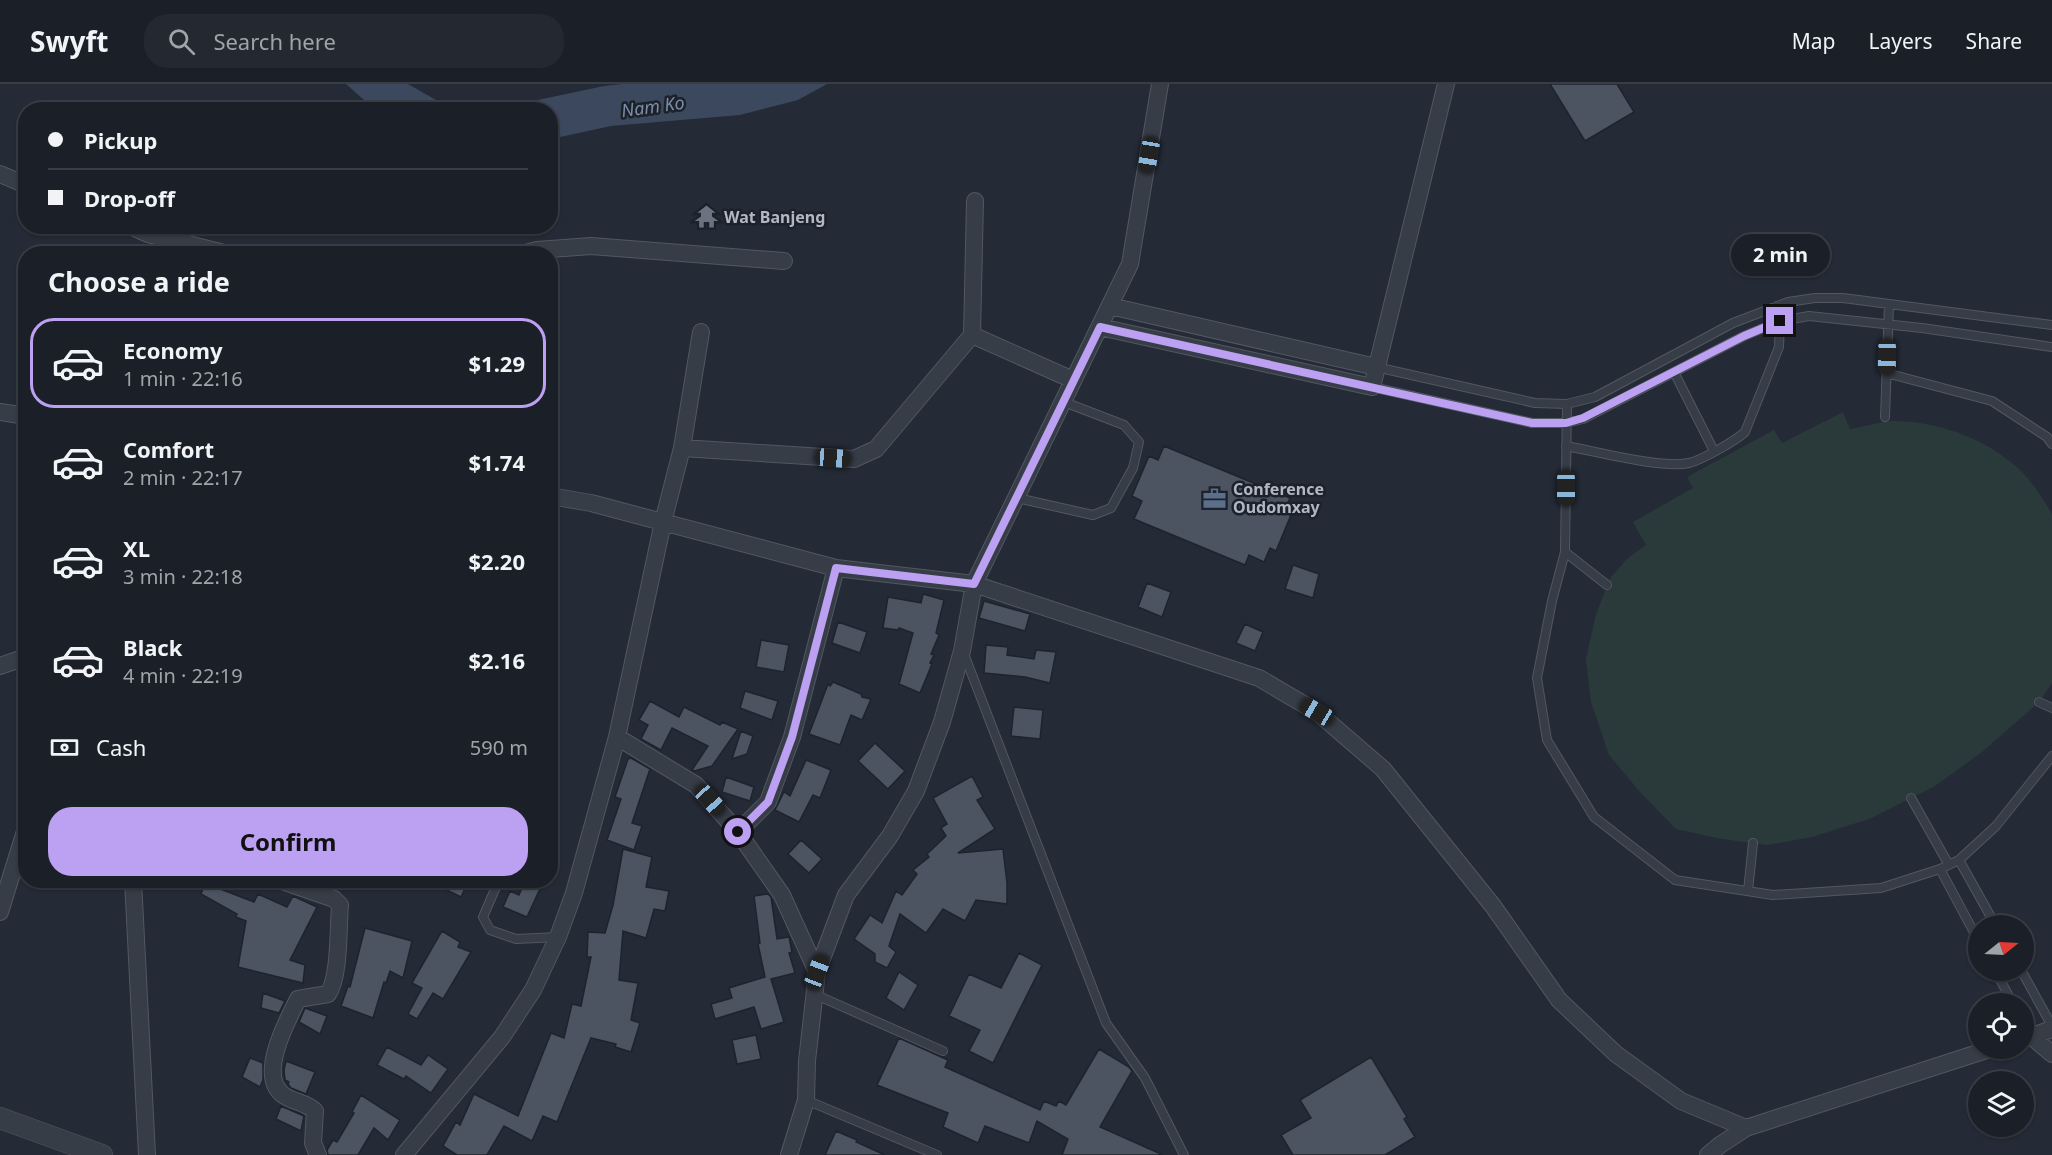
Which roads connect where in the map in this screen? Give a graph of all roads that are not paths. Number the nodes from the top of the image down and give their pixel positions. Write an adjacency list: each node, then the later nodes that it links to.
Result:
1 (1160, 84): 11 (street)
2 (1446, 84): 20 (street)
3 (0, 174): 4 (street)
4 (18, 181)
5 (975, 201): 18 (street)
6 (148, 234): 7 (street)
7 (196, 246)
8 (558, 248): 9 (street)
9 (784, 261)
10 (1889, 304): 12 (lane); 14 (lane); 15 (lane)
11 (1110, 306): 16 (street); 20 (street)
12 (1778, 306): 13 (lane); 26 (lane)
13 (1780, 321): 14 (lane); 21 (lane); 34 (lane)
14 (1887, 325): 19 (lane); 22 (lane)
15 (2052, 326)
16 (1100, 327): 23 (street); 24 (street)
17 (701, 332): 33 (street)
18 (972, 335): 23 (street); 33 (street)
19 (2052, 347)
20 (1376, 367): 24 (street); 26 (lane)
21 (1674, 372): 30 (lane); 34 (lane)
22 (1886, 373): 29 (lane); 31 (lane)
23 (1073, 380): 25 (street)
24 (1371, 387): 30 (lane)
25 (1064, 402): 36 (street); 36 (lane)
26 (1567, 404): 30 (lane)
27 (0, 412): 28 (street)
28 (18, 415)
29 (1886, 417)
30 (1566, 423): 32 (lane)
31 (2052, 444)
32 (1566, 446): 34 (lane); 38 (lane)
33 (682, 448): 37 (street)
34 (1714, 451)
35 (558, 497): 37 (street)
36 (1017, 498): 40 (street)
37 (663, 522): 39 (street); 47 (street)
38 (1565, 552): 41 (lane); 59 (lane)
39 (836, 568): 40 (street); 50 (street)
40 (974, 584): 42 (street); 75 (street)
41 (1607, 585)
42 (963, 651): 64 (street); 82 (lane)
43 (18, 660): 44 (street)
44 (0, 666)
45 (2039, 702): 46 (lane)
46 (2052, 708)
47 (617, 737): 50 (street); 63 (street)
48 (2052, 756): 53 (lane)
49 (1911, 798): 54 (lane)
50 (738, 832): 64 (street)
51 (1753, 843): 59 (lane)
52 (18, 854): 60 (street)
53 (1959, 860): 54 (lane); 61 (lane)
54 (1949, 865): 55 (lane)
55 (1940, 869): 59 (lane); 62 (lane)
56 (133, 888): 77 (street)
57 (302, 888): 78 (street)
58 (496, 888): 63 (lane)
59 (1748, 891)
60 (0, 912)
61 (1990, 915)
62 (1968, 921)
63 (558, 937): 79 (street)
64 (817, 972): 66 (street)
65 (2027, 981): 67 (lane)
66 (814, 993): 70 (lane); 73 (street)
67 (2052, 1028): 68 (street)
68 (2034, 1031)
69 (2034, 1039): 71 (street)
70 (943, 1051)
71 (2052, 1054)
72 (1968, 1056): 75 (street)
73 (806, 1100): 80 (street); 81 (lane)
74 (0, 1118): 76 (street)
75 (1746, 1128): 83 (street)
76 (102, 1155)
77 (147, 1155)
78 (318, 1155)
79 (405, 1155)
80 (789, 1155)
81 (937, 1155)
82 (1184, 1155)
83 (1708, 1155)

